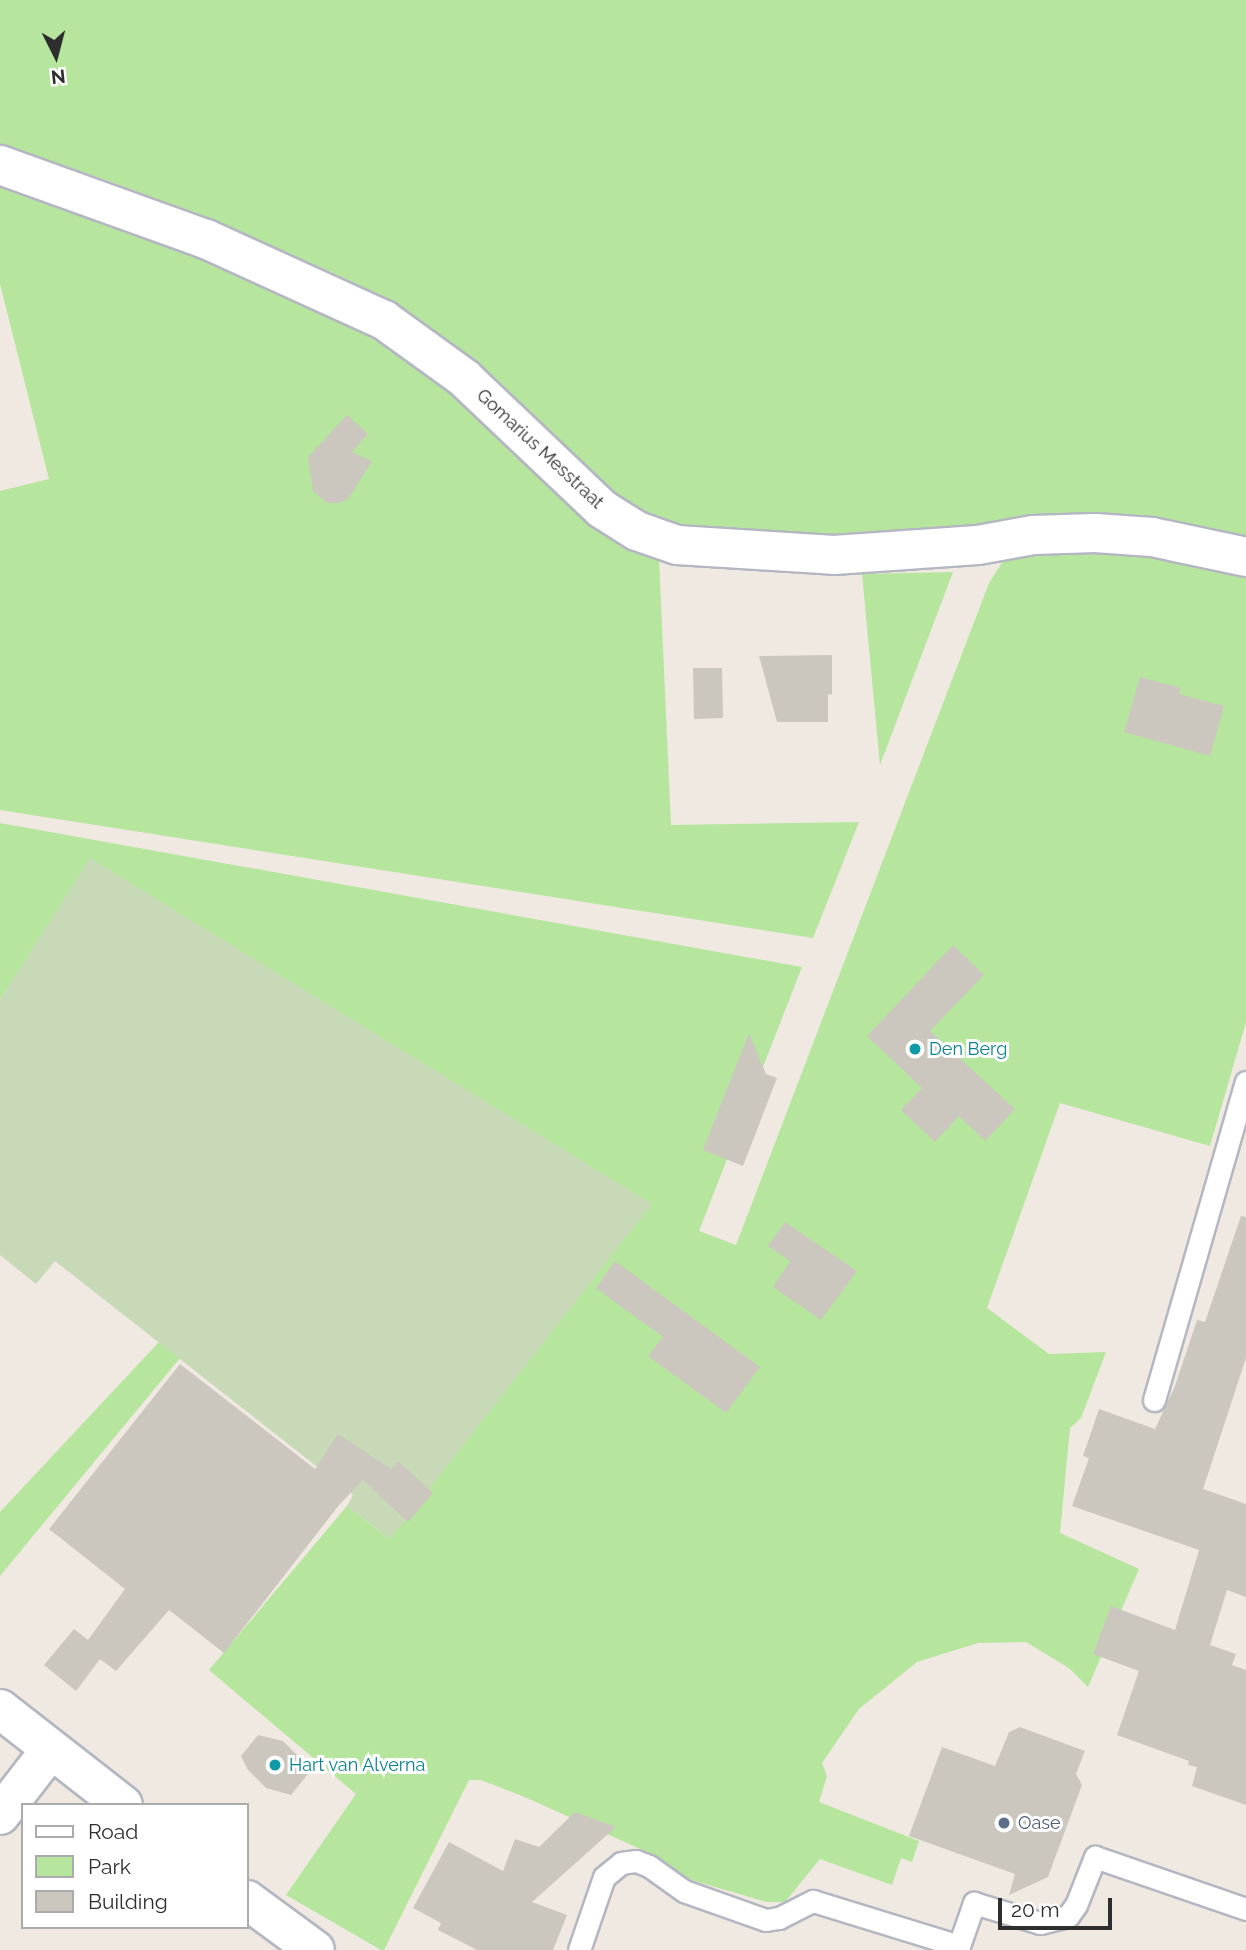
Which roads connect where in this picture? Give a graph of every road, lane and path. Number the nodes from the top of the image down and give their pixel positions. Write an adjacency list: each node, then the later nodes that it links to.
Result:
1 (0, 165): 2 (street, Gomarius Messtraat)
2 (1246, 557)
3 (1246, 1082): 4 (lane)
4 (1154, 1400)
5 (0, 1709): 6 (street)
6 (51, 1749): 7 (street); 8 (street)
7 (120, 1803)
8 (0, 1815)
9 (248, 1901): 11 (street)
10 (1246, 1909): 12 (lane)
11 (316, 1950)
12 (579, 1950)

